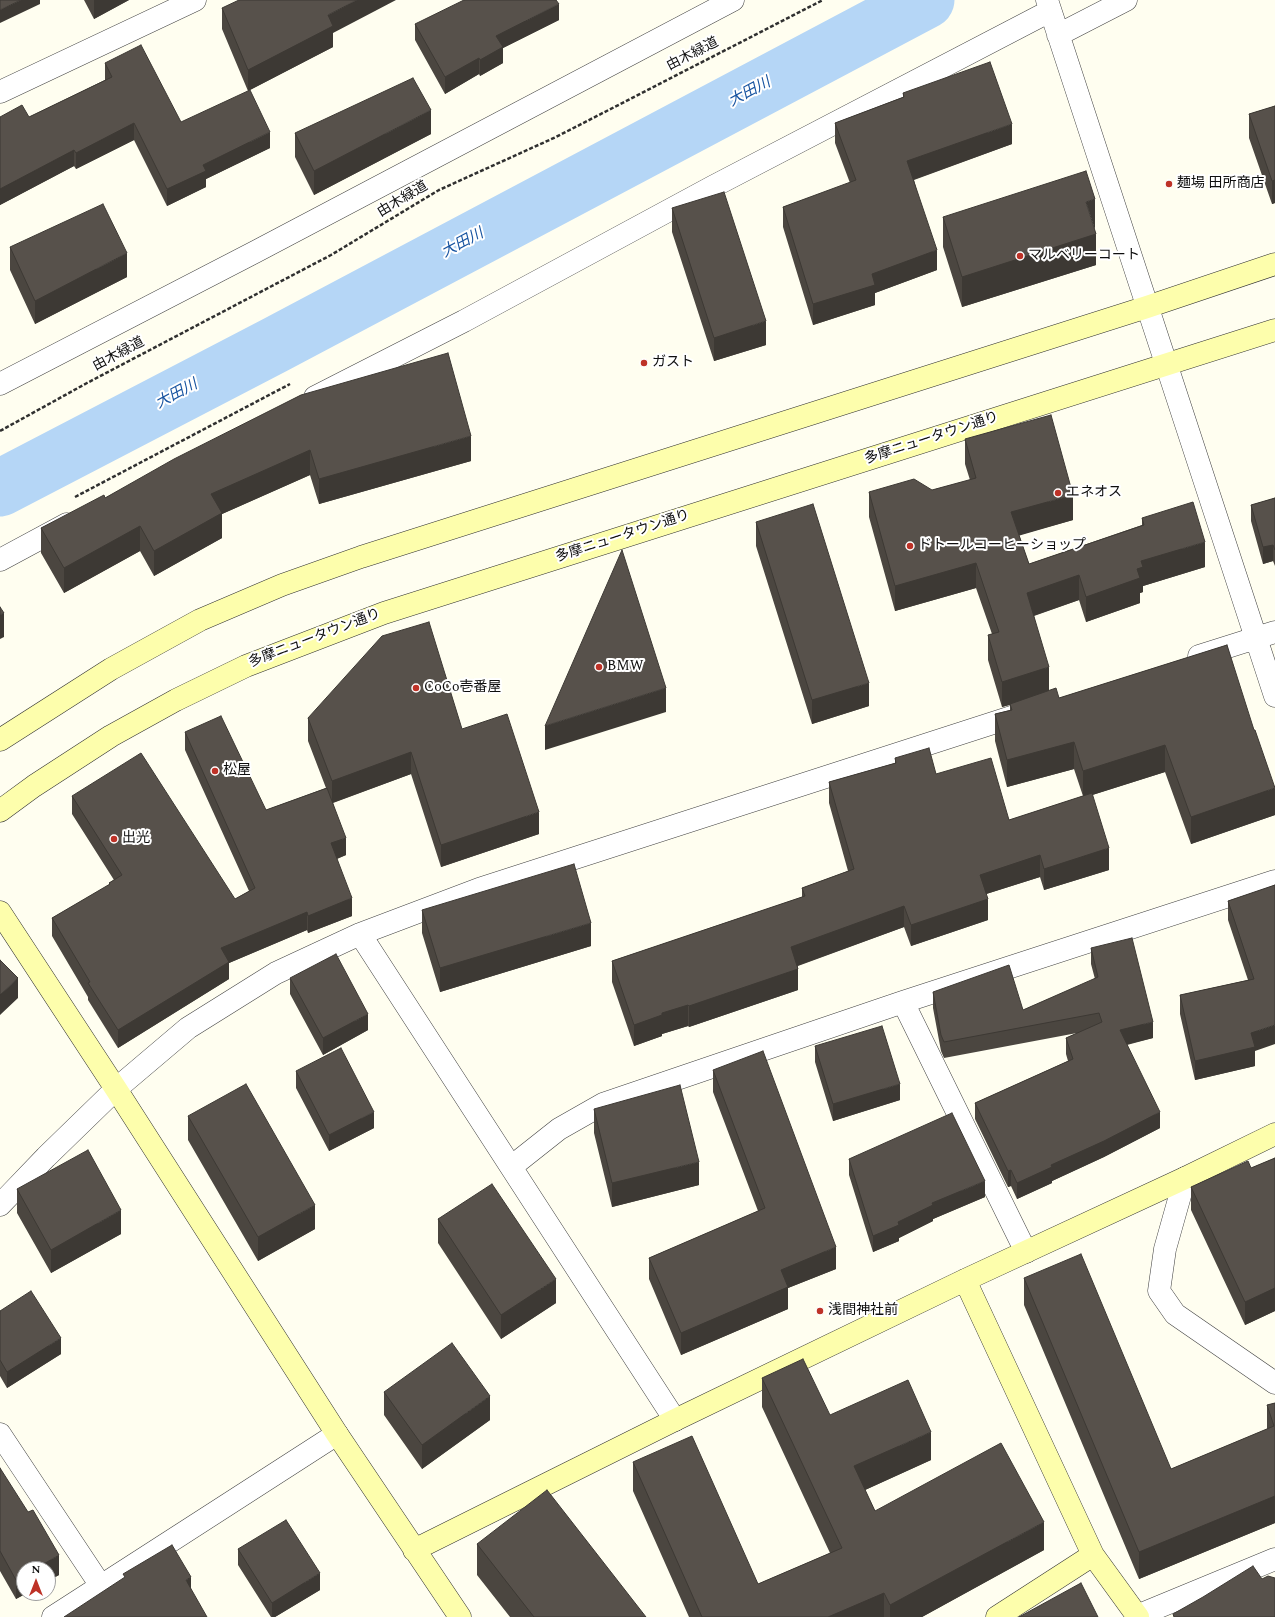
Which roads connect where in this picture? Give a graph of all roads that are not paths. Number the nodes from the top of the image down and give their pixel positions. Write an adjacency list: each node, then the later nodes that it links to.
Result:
1 (195, 0): 6 (street)
2 (733, 0): 11 (street)
3 (1126, 0): 5 (street)
4 (1049, 6): 5 (street); 12 (street)
5 (1058, 34): 8 (street)
6 (0, 92)
7 (1275, 264): 8 (main road)
8 (1147, 307): 10 (street); 19 (main road)
9 (1275, 330): 10 (main road, 多摩ニュータウン通り)
10 (1165, 364): 15 (street); 20 (main road, 多摩ニュータウン通り)
11 (0, 384)
12 (296, 406)
13 (84, 516): 14 (street)
14 (0, 560)
15 (1265, 635): 16 (street); 17 (street)
16 (1179, 663)
17 (1275, 696)
18 (1042, 707): 23 (street)
19 (0, 740)
20 (0, 811)
21 (1275, 881): 24 (street)
22 (0, 912): 25 (main road)
23 (360, 934): 25 (street); 27 (street)
24 (904, 1002): 27 (street); 30 (street)
25 (116, 1089): 29 (street); 35 (main road)
26 (1275, 1134): 28 (main road)
27 (511, 1167): 33 (street)
28 (1185, 1178): 30 (main road); 32 (street)
29 (0, 1205)
30 (1026, 1252): 31 (main road)
31 (964, 1280): 33 (main road); 37 (main road)
32 (1275, 1383)
33 (675, 1420): 36 (main road)
34 (0, 1434): 40 (street)
35 (337, 1434): 36 (main road); 40 (street)
36 (414, 1550): 42 (main road)
37 (1094, 1555): 43 (main road); 44 (main road)
38 (1269, 1561): 39 (street); 44 (street)
39 (1275, 1582)
40 (101, 1586): 41 (street)
41 (53, 1617)
42 (460, 1617)
43 (997, 1617)
44 (1137, 1617)

